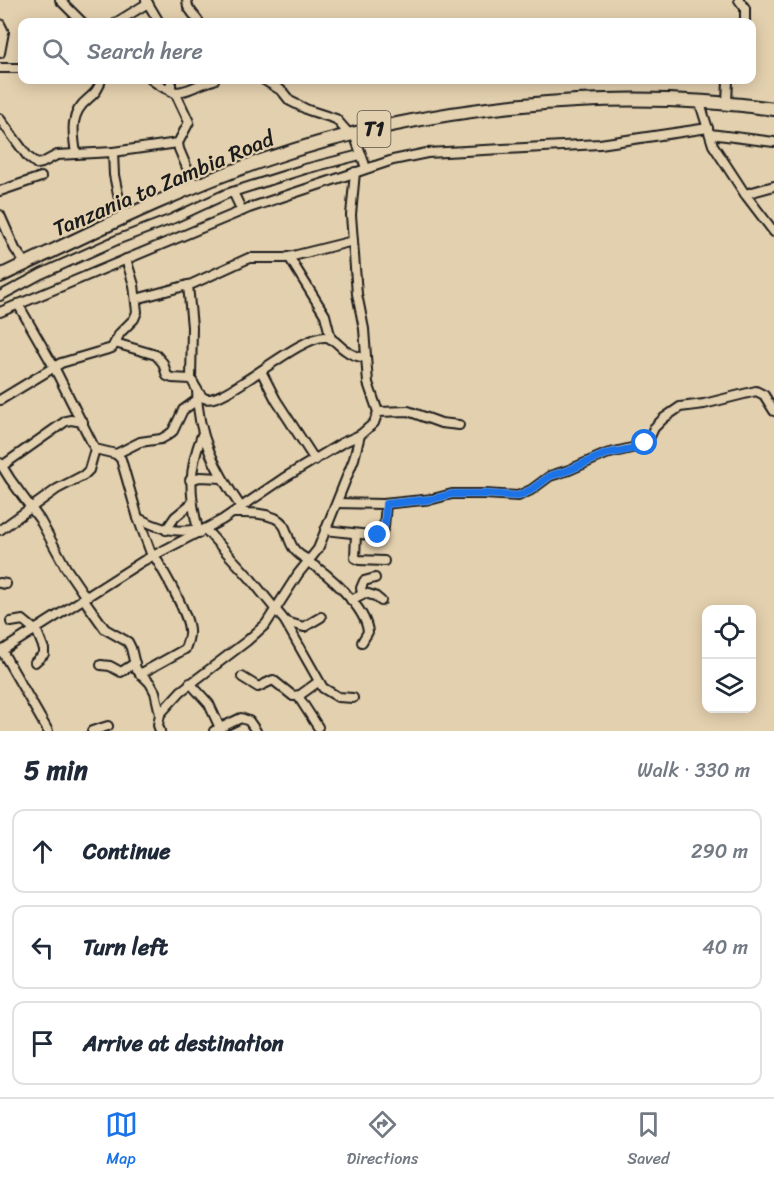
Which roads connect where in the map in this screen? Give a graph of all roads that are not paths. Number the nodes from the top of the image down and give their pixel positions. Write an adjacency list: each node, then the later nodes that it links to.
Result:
1 (60, 0): 5 (street)
2 (187, 0): 8 (street)
3 (739, 0): 9 (street)
4 (147, 1): 6 (street); 7 (street)
5 (78, 18)
6 (123, 18)
7 (157, 18)
8 (196, 18)
9 (745, 18)
10 (0, 24): 11 (street)
11 (0, 53)
12 (0, 68): 13 (street)
13 (18, 68)
14 (100, 84): 30 (street)
15 (159, 84): 20 (street)
16 (172, 84): 20 (street)
17 (204, 84): 20 (street)
18 (270, 84): 26 (street)
19 (728, 84): 22 (street)
20 (173, 92): 28 (street)
21 (699, 100): 22 (highway, Tanzania to Zambia Road / T1); 25 (street); 26 (highway, Tanzania to Zambia Road / T1)
22 (727, 103): 23 (highway, Tanzania to Zambia Road / T1)
23 (774, 109)
24 (0, 119): 30 (street)
25 (709, 131): 27 (street); 32 (street); 39 (street)
26 (352, 134): 31 (street); 36 (highway, Tanzania to Zambia Road / T1)
27 (774, 142)
28 (178, 143): 29 (street); 36 (street)
29 (113, 152): 30 (street); 42 (street)
30 (76, 154)
31 (360, 155): 32 (street); 38 (street)
32 (366, 168): 33 (street)
33 (355, 172): 40 (street); 44 (street)
34 (41, 177): 37 (street)
35 (774, 186): 39 (street)
36 (195, 187): 42 (highway, Tanzania to Zambia Road / T1)
37 (0, 190)
38 (233, 192): 40 (street); 50 (street)
39 (745, 194): 43 (street)
40 (242, 211): 46 (street)
41 (0, 215): 47 (street)
42 (123, 218): 47 (highway, Tanzania to Zambia Road / T1)
43 (774, 232)
44 (353, 242): 45 (street); 56 (street)
45 (289, 257): 49 (street); 54 (street)
46 (126, 259): 51 (street); 52 (street)
47 (26, 264): 48 (highway, Tanzania to Zambia Road / T1)
48 (0, 276)
49 (188, 285): 51 (street); 59 (street)
50 (0, 296)
51 (136, 299): 55 (street)
52 (18, 304): 53 (street); 57 (street)
53 (0, 312)
54 (331, 339): 56 (street); 58 (street)
55 (115, 343): 57 (street); 59 (street)
56 (366, 358): 64 (street)
57 (54, 367): 61 (street); 65 (street)
58 (261, 371): 60 (street); 71 (street)
59 (191, 379): 60 (street)
60 (197, 389): 62 (street)
61 (0, 400)
62 (197, 400): 67 (street); 70 (street)
63 (773, 407): 77 (street)
64 (378, 412): 66 (street); 68 (street)
65 (83, 422): 69 (street); 72 (street)
66 (459, 425)
67 (202, 434): 73 (street); 74 (street)
68 (360, 435): 71 (street); 76 (street)
69 (95, 448): 70 (street); 79 (street)
70 (116, 454): 81 (street)
71 (315, 460): 78 (street)
72 (1, 464): 79 (street)
73 (222, 478): 74 (street); 78 (street)
74 (190, 480): 75 (street)
75 (192, 503): 83 (street); 84 (street)
76 (337, 503): 77 (street); 85 (street)
77 (386, 504): 86 (street)
78 (241, 507): 80 (street)
79 (31, 508): 82 (street); 92 (street)
80 (233, 513): 84 (street); 88 (street)
81 (138, 518): 83 (street); 87 (street)
82 (0, 530)
83 (166, 530): 84 (street)
84 (201, 530): 87 (street); 95 (street)
85 (325, 530): 86 (street); 88 (street)
86 (356, 534): 89 (street)
87 (153, 556): 92 (street); 106 (street)
88 (309, 561): 93 (street); 95 (street)
89 (384, 561)
90 (375, 578): 91 (street)
91 (362, 593): 93 (street); 94 (street)
92 (84, 597): 99 (street); 104 (street)
93 (351, 600): 101 (street)
94 (381, 601)
95 (275, 610): 97 (street); 109 (street)
96 (321, 617): 97 (street)
97 (285, 621): 108 (street)
98 (11, 622): 99 (street)
99 (35, 629): 102 (street); 103 (street)
100 (0, 641): 102 (street)
101 (362, 642)
102 (2, 651): 116 (street)
103 (35, 662)
104 (135, 663): 105 (street); 106 (street)
105 (101, 665)
106 (140, 675): 112 (street)
107 (242, 677): 110 (street)
108 (318, 682): 110 (street); 111 (street)
109 (190, 683): 112 (street); 115 (street)
110 (298, 696): 114 (street)
111 (352, 698)
112 (160, 714): 118 (street)
113 (108, 726): 117 (street)
114 (318, 727)
115 (218, 730): 119 (street)
116 (48, 731)
117 (92, 731)
118 (160, 731)
119 (256, 731)

